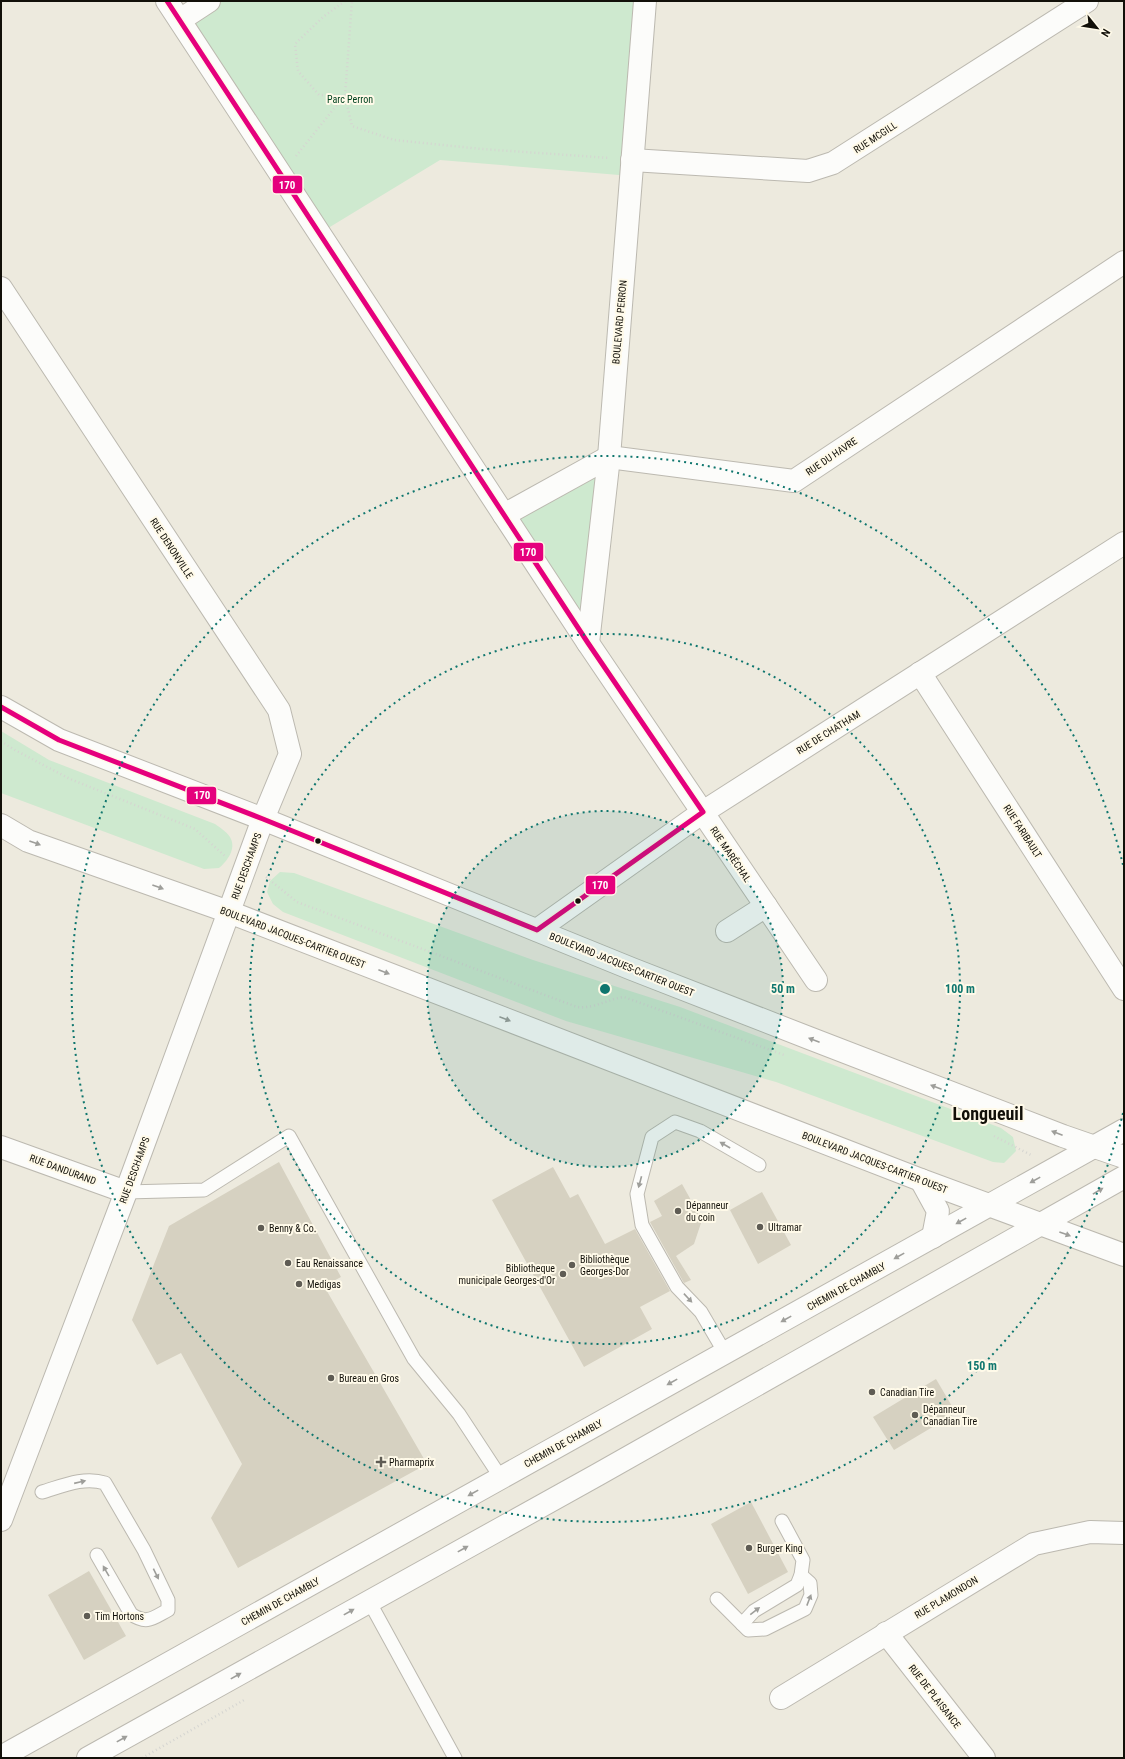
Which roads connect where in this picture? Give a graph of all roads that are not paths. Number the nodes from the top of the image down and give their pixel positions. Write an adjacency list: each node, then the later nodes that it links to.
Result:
1 (167, 1): 5 (street, RUE MARÉCHAL)
2 (209, 1): 5 (street)
3 (645, 1): 6 (street, BOULEVARD PERRON)
4 (1087, 1): 6 (street, RUE MCGILL)
5 (180, 20): 10 (street, RUE MARÉCHAL)
6 (632, 160): 9 (street, BOULEVARD PERRON)
7 (1124, 262): 9 (street, RUE DU HAVRE)
8 (1, 288): 16 (street, RUE DENONVILLE)
9 (609, 457): 10 (street); 12 (street, BOULEVARD PERRON)
10 (504, 514): 12 (street, RUE MARÉCHAL)
11 (1124, 542): 13 (street, RUE DE CHATHAM)
12 (588, 643): 15 (street, RUE MARÉCHAL)
13 (920, 673): 15 (street, RUE DE CHATHAM); 23 (street, RUE FARIBAULT)
14 (1, 706): 16 (street, BOULEVARD JACQUES-CARTIER OUEST)
15 (703, 812): 18 (street, RUE MARÉCHAL); 20 (street, RUE DE CHATHAM)
16 (263, 819): 19 (street, RUE DESCHAMPS); 20 (street, BOULEVARD JACQUES-CARTIER OUEST)
17 (1, 825): 19 (street, BOULEVARD JACQUES-CARTIER OUEST, one-way to 19)
18 (766, 906): 21 (street); 22 (street, RUE MARÉCHAL)
19 (229, 912): 30 (street, BOULEVARD JACQUES-CARTIER OUEST, one-way to 30); 31 (street, RUE DESCHAMPS)
20 (537, 930): 26 (street, BOULEVARD JACQUES-CARTIER OUEST, one-way to 20)
21 (727, 931)
22 (816, 980)
23 (1124, 989)
24 (1124, 1130): 26 (street, CHEMIN DE CHAMBLY)
25 (1, 1146): 31 (street, RUE DANDURAND)
26 (1093, 1147): 27 (street, BOULEVARD JACQUES-CARTIER OUEST); 32 (street, CHEMIN DE CHAMBLY, one-way to 32)
27 (1124, 1157)
28 (759, 1165): 36 (lane, one-way to 36)
29 (1124, 1177): 33 (street, one-way to 29)
30 (921, 1180): 32 (street, BOULEVARD JACQUES-CARTIER OUEST); 34 (street)
31 (126, 1192): 37 (lane); 39 (street, RUE DESCHAMPS)
32 (989, 1206): 33 (street, BOULEVARD JACQUES-CARTIER OUEST); 34 (street, CHEMIN DE CHAMBLY, one-way to 34)
33 (1041, 1225): 35 (street, BOULEVARD JACQUES-CARTIER OUEST, one-way to 35); 45 (street, one-way to 33)
34 (933, 1237): 36 (street, CHEMIN DE CHAMBLY, one-way to 36)
35 (1124, 1255)
36 (725, 1353): 37 (street, CHEMIN DE CHAMBLY, one-way to 37)
37 (501, 1478): 49 (street, CHEMIN DE CHAMBLY, one-way to 49)
38 (42, 1492): 42 (lane, one-way to 42)
39 (1, 1520)
40 (782, 1521): 43 (lane)
41 (1124, 1533): 47 (street, RUE PLAMONDON)
42 (97, 1555)
43 (801, 1575): 46 (lane, one-way to 43); 46 (lane, one-way to 43)
44 (717, 1599): 46 (lane)
45 (369, 1601): 50 (street, one-way to 45); 51 (lane)
46 (742, 1624)
47 (886, 1634): 48 (street, RUE PLAMONDON); 52 (street, RUE DE PLAISANCE)
48 (781, 1698)
49 (1, 1757)
50 (88, 1758)
51 (455, 1758)
52 (984, 1758)

